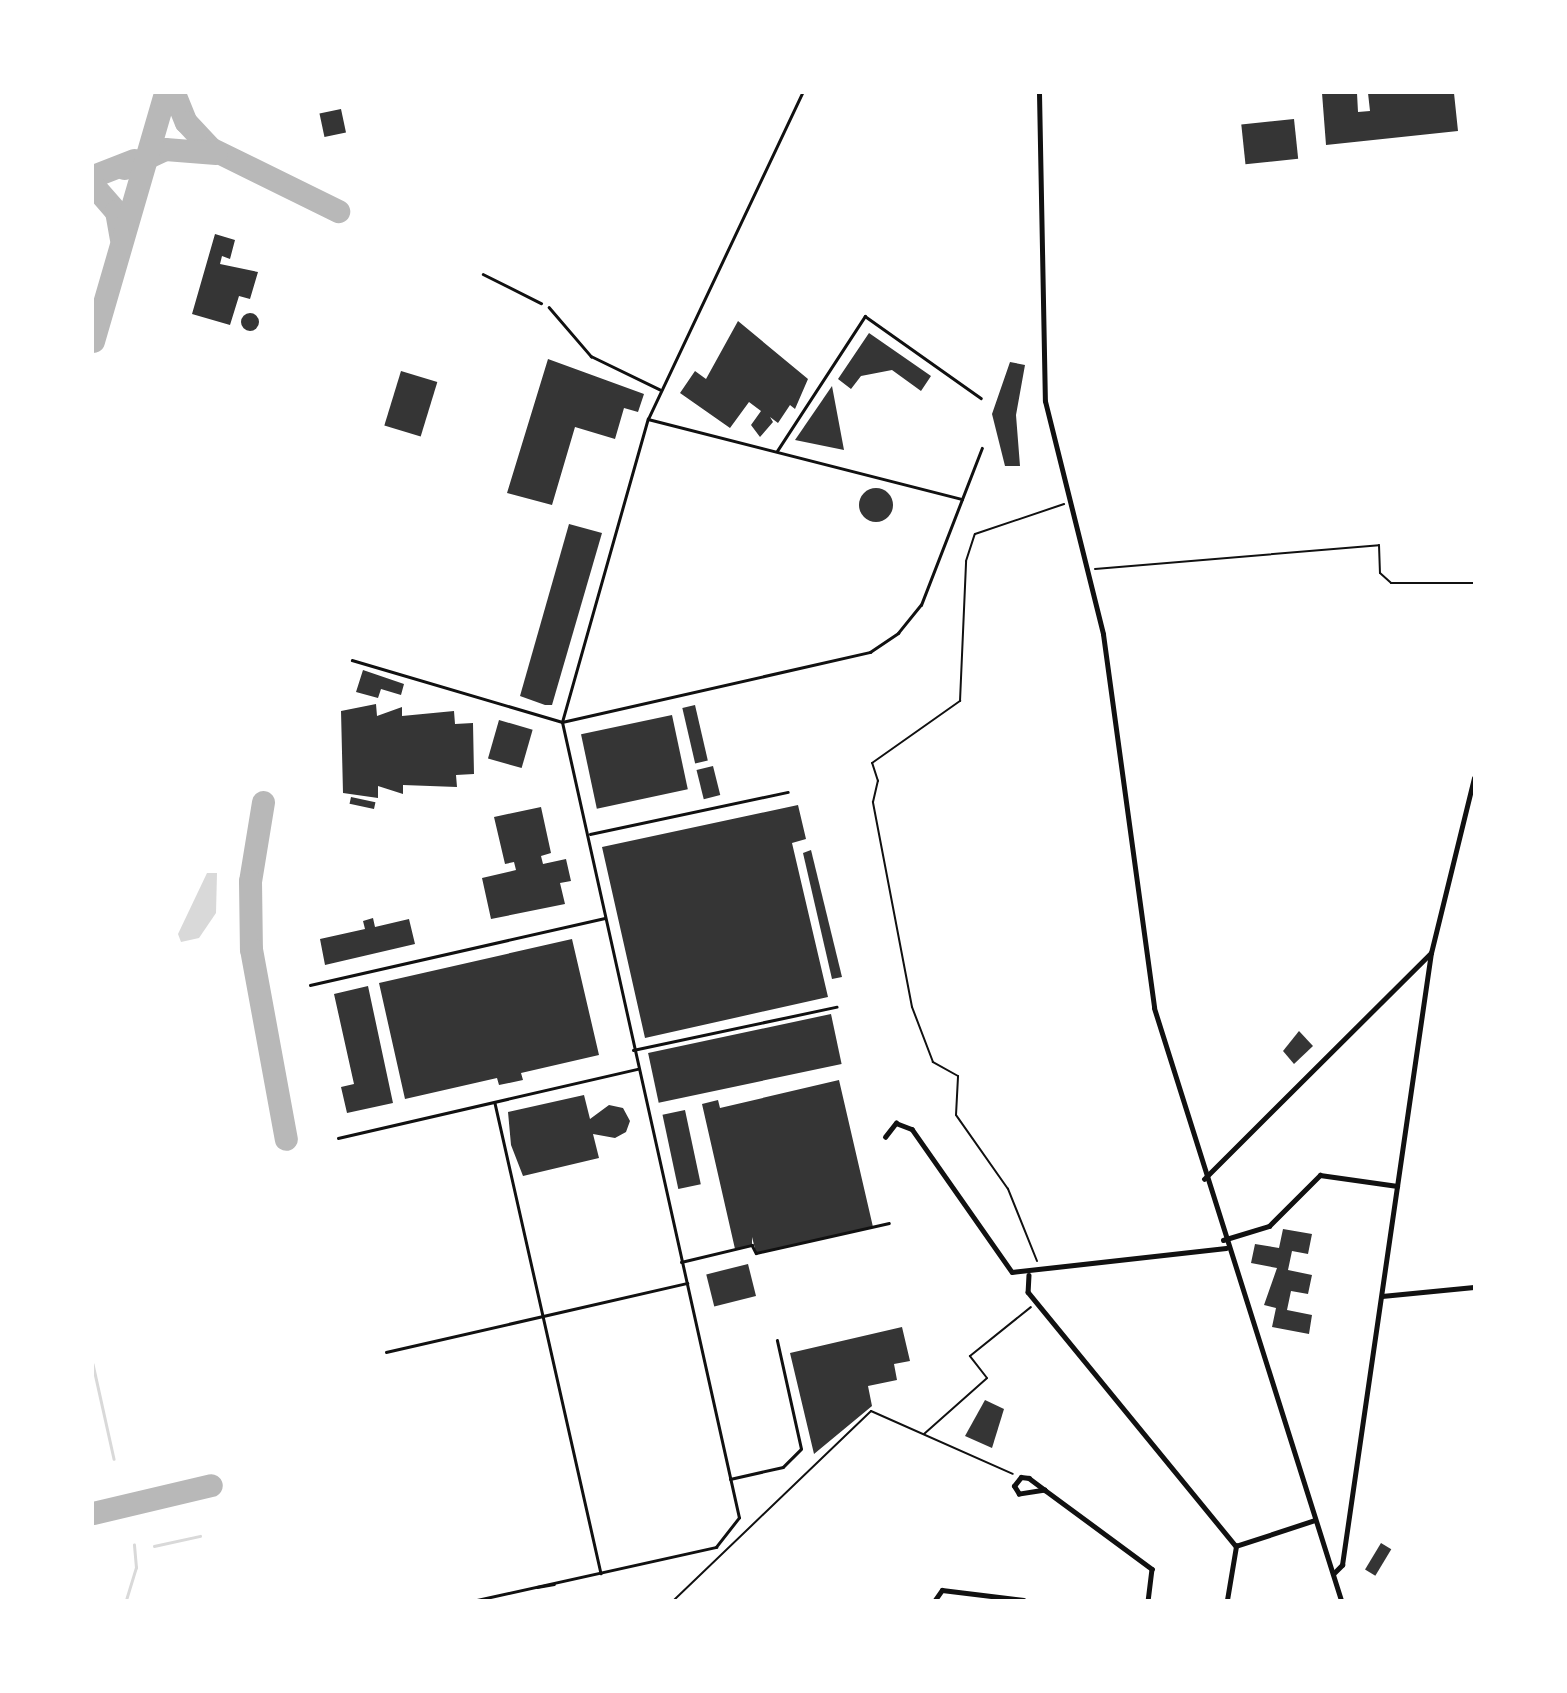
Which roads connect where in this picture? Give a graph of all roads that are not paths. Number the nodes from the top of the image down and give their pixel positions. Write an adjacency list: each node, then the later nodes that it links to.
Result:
1 (802, 93): 6 (lane)
2 (1039, 93): 26 (street)
3 (483, 274): 4 (lane)
4 (541, 303)
5 (549, 307): 6 (lane)
6 (660, 390): 8 (lane)
7 (981, 398): 10 (lane)
8 (648, 419): 10 (lane); 13 (lane)
9 (982, 448): 11 (lane)
10 (777, 451): 11 (lane)
11 (962, 499): 13 (lane)
12 (352, 660): 13 (lane)
13 (562, 722): 16 (lane)
14 (1474, 778): 18 (street)
15 (788, 792): 16 (lane)
16 (590, 834): 17 (lane)
17 (604, 918): 19 (lane); 21 (lane)
18 (1431, 953): 26 (street); 27 (street)
19 (310, 985)
20 (836, 1007): 21 (lane)
21 (633, 1049): 22 (lane)
22 (638, 1069): 23 (lane); 31 (lane)
23 (495, 1103): 24 (lane); 36 (lane)
24 (338, 1138)
25 (885, 1138): 32 (street)
26 (1204, 1180): 29 (street)
27 (1397, 1186): 29 (street); 35 (street)
28 (889, 1223): 31 (lane)
29 (1223, 1240): 30 (street)
30 (1226, 1248): 32 (street); 41 (street)
31 (681, 1262): 33 (lane)
32 (1029, 1275): 42 (street)
33 (687, 1283): 36 (lane); 39 (lane)
34 (1474, 1287): 35 (street)
35 (1382, 1296): 44 (street)
36 (542, 1314): 38 (lane); 43 (lane)
37 (777, 1341): 39 (lane)
38 (386, 1352)
39 (730, 1479): 43 (lane)
40 (1045, 1490): 40 (street); 48 (street)
41 (1315, 1520): 42 (street); 44 (street)
42 (1236, 1546): 49 (street)
43 (601, 1573): 45 (lane)
44 (1333, 1574): 50 (street)
45 (477, 1600)
46 (935, 1600): 47 (street)
47 (1023, 1600)
48 (1148, 1600)
49 (1227, 1600)
50 (1341, 1600)

